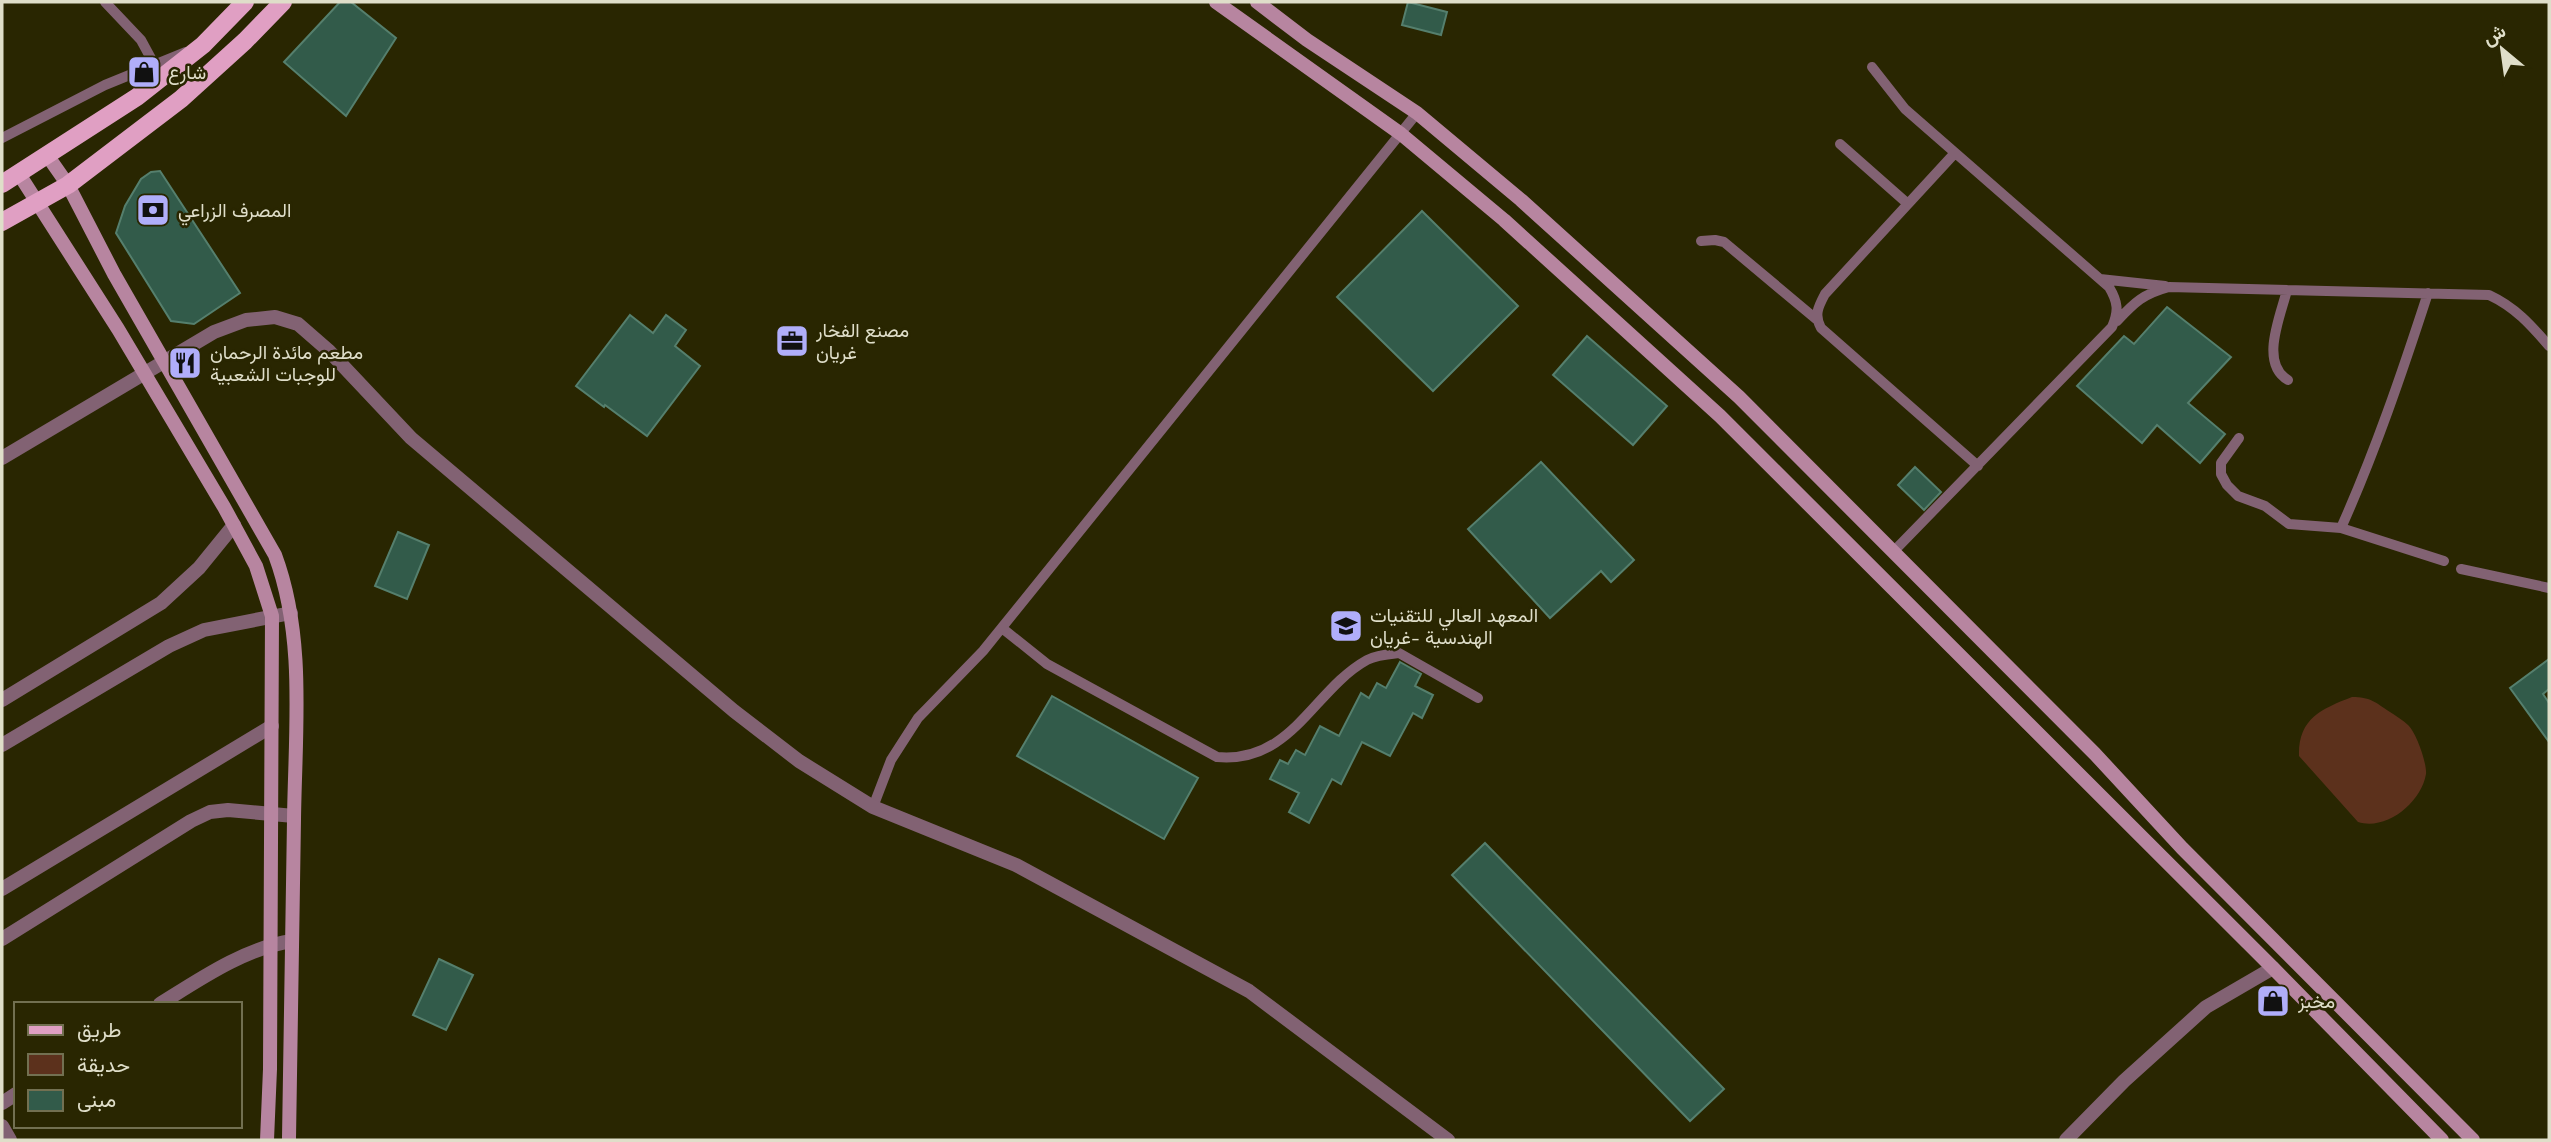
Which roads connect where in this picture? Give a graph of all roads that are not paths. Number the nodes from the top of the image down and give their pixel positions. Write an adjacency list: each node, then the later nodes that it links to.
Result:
1 (105, 2): 9 (lane)
2 (245, 2): 7 (main road)
3 (283, 2): 19 (main road)
4 (1216, 2): 8 (main road)
5 (1257, 2): 6 (main road)
6 (1307, 40): 8 (main road); 11 (main road)
7 (203, 45): 9 (lane); 16 (main road)
8 (1294, 57): 12 (main road)
9 (154, 64): 13 (lane)
10 (1872, 67): 15 (lane)
11 (1417, 113): 12 (lane); 37 (main road)
12 (1401, 134): 40 (main road); 47 (lane)
13 (2, 138)
14 (1840, 144): 21 (lane)
15 (1954, 154): 21 (lane); 24 (lane)
16 (47, 155): 17 (main road); 19 (main road)
17 (19, 173): 18 (main road); 20 (main road)
18 (2, 184)
19 (68, 185): 20 (main road); 31 (main road)
20 (37, 203): 22 (main road); 32 (main road)
21 (1908, 204): 28 (lane)
22 (2, 222)
23 (1701, 240): 28 (lane)
24 (2100, 279): 25 (lane); 29 (lane)
25 (2169, 286): 26 (lane); 29 (lane)
26 (2287, 290): 27 (lane); 33 (lane)
27 (2428, 293): 30 (lane); 39 (lane)
28 (1816, 319): 36 (lane)
29 (2112, 327): 36 (lane)
30 (2549, 346)
31 (165, 363): 32 (street); 45 (main road); 52 (street)
32 (145, 374): 35 (street); 38 (main road)
33 (2288, 380)
34 (2239, 438): 39 (lane)
35 (2, 458)
36 (1978, 466): 41 (lane)
37 (1860, 519): 40 (main road); 41 (main road)
38 (234, 526): 46 (main road); 49 (street)
39 (2341, 528): 42 (lane)
40 (1841, 537): 56 (main road)
41 (1893, 552): 55 (main road)
42 (2444, 561)
43 (2461, 569): 44 (lane)
44 (2549, 588)
45 (291, 613): 46 (street); 54 (main road)
46 (272, 616): 50 (main road); 51 (street)
47 (1002, 628): 48 (lane); 52 (lane)
48 (1478, 698)
49 (2, 700)
50 (272, 726): 53 (main road); 57 (street)
51 (2, 745)
52 (873, 807): 67 (street)
53 (270, 812): 54 (street); 58 (street); 60 (main road)
54 (294, 816): 59 (main road)
55 (2182, 848): 56 (main road); 70 (main road)
56 (2168, 863): 61 (main road)
57 (2, 889)
58 (2, 939)
59 (292, 941): 60 (street); 66 (main road)
60 (269, 944): 62 (street); 65 (main road)
61 (2273, 968): 68 (street); 69 (main road)
62 (163, 1002)
63 (2, 1126): 64 (street)
64 (10, 1140)
65 (267, 1140)
66 (289, 1140)
67 (1448, 1140)
68 (2066, 1140)
69 (2442, 1140)
70 (2473, 1140)

